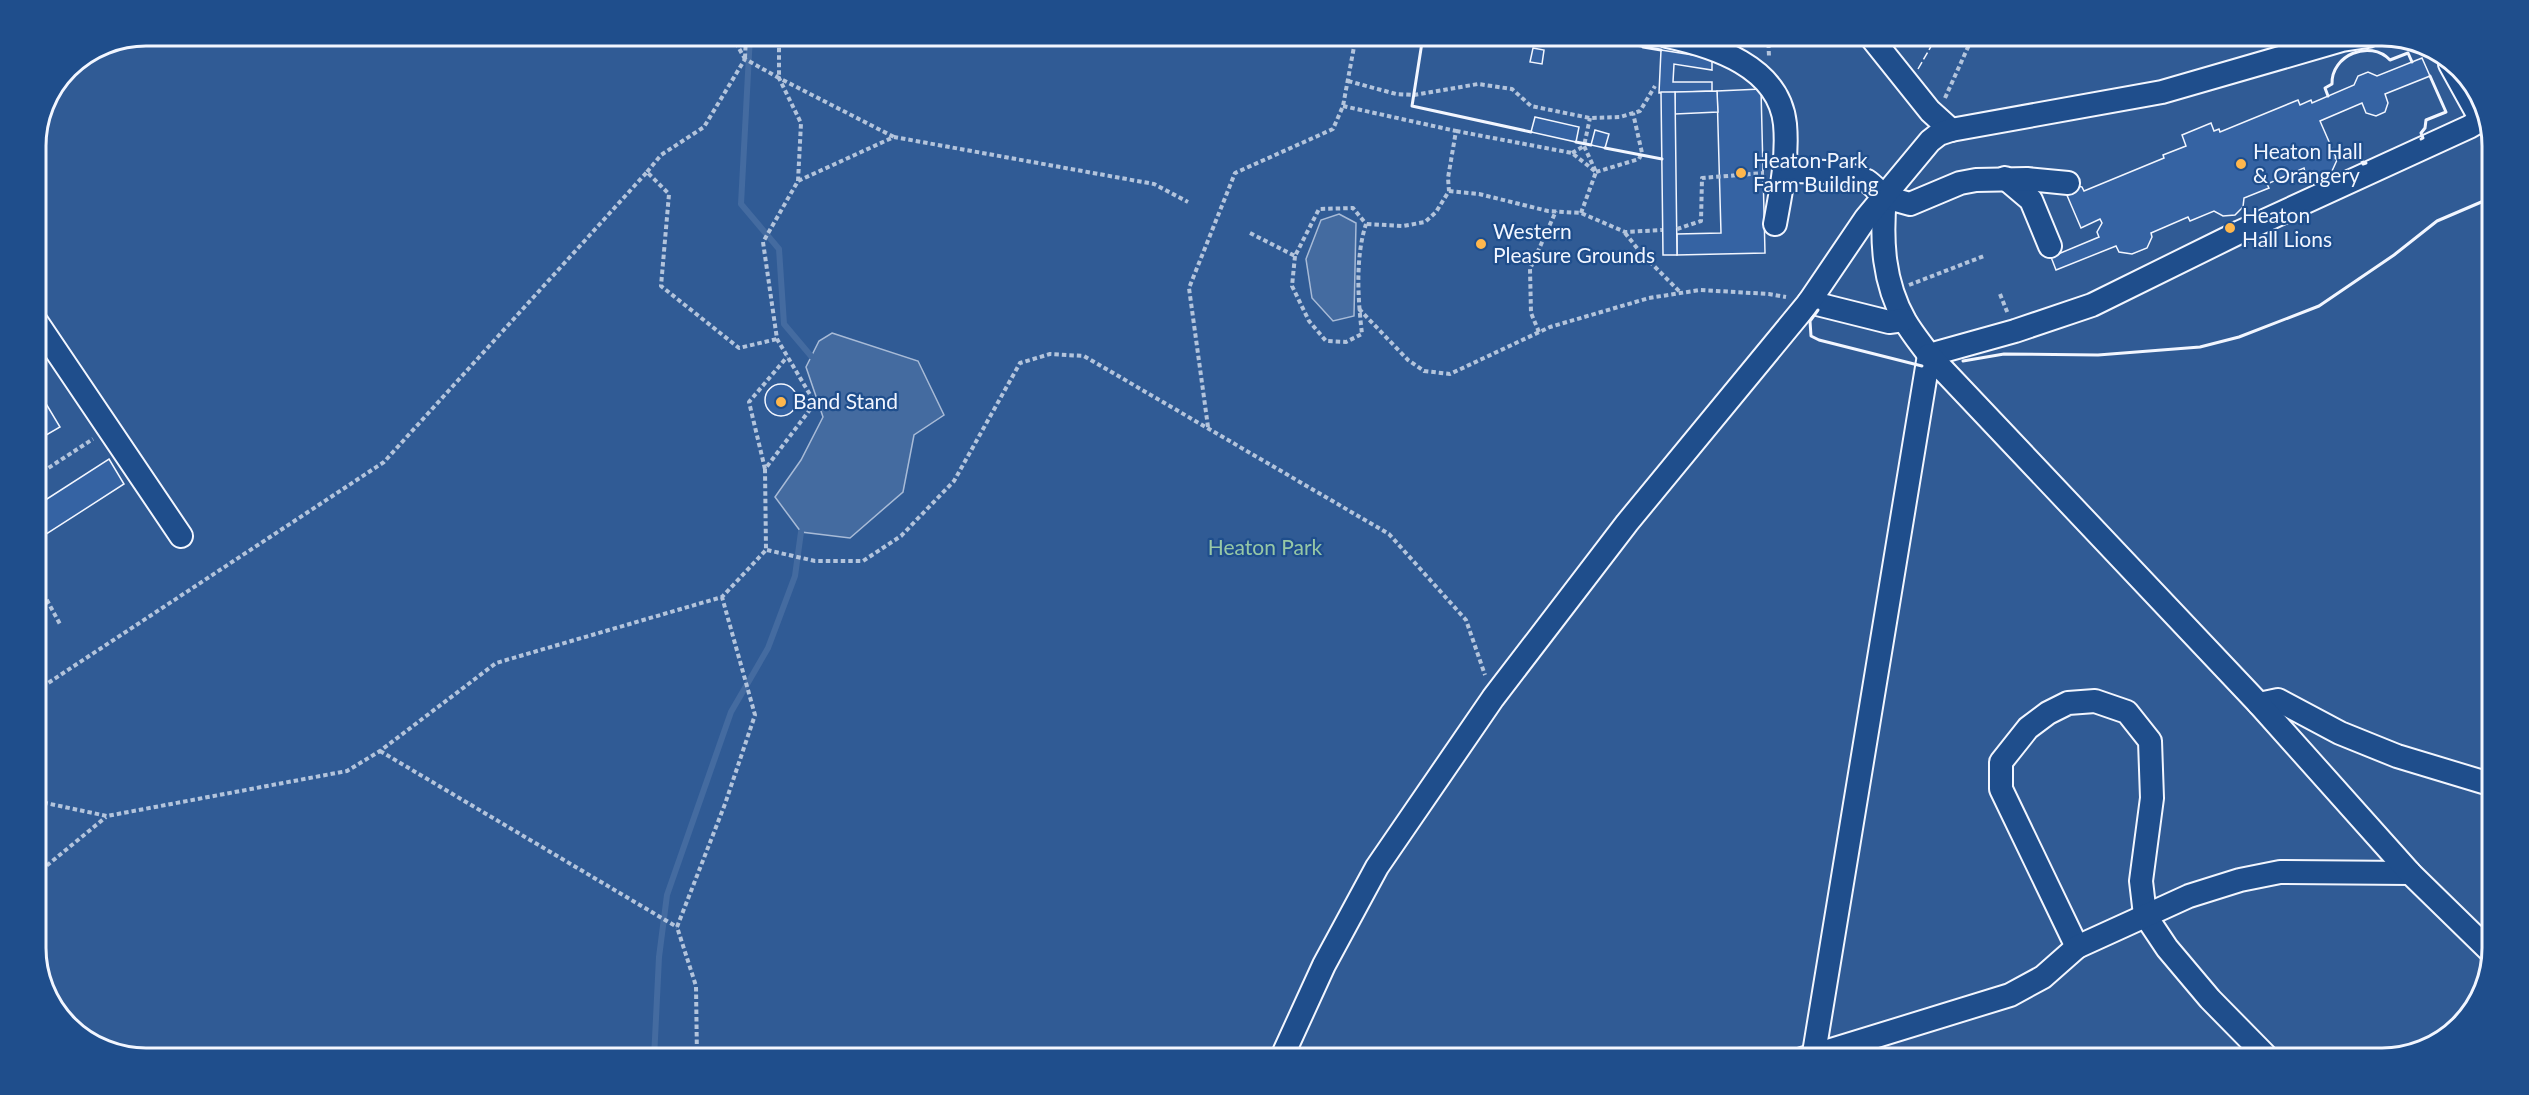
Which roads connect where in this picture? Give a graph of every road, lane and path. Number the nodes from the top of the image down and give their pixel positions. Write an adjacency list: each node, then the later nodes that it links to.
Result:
1 (738, 46): 9 (path)
2 (746, 46): 9 (path)
3 (779, 46): 10 (path)
4 (1354, 46): 11 (path)
5 (1707, 46): 25 (lane)
6 (1878, 46): 15 (lane)
7 (1968, 46): 15 (path)
8 (2321, 46): 20 (lane)
9 (746, 59): 10 (path); 26 (path)
10 (779, 78): 22 (path); 29 (path)
11 (1348, 81): 14 (path); 18 (path)
12 (1655, 86): 17 (path)
13 (2463, 88): 16 (lane)
14 (1343, 106): 21 (path); 57 (path)
15 (1930, 111): 20 (lane)
16 (2476, 111)
17 (1633, 114): 18 (path); 27 (path)
18 (1590, 118): 23 (path)
19 (2479, 121): 55 (lane)
20 (1951, 130): 32 (lane)
21 (1456, 131): 24 (path); 31 (path)
22 (894, 137): 29 (path); 33 (path)
23 (1584, 146): 24 (path); 27 (path)
24 (1572, 153): 27 (path)
25 (1785, 171): 32 (lane); 37 (lane); 38 (path)
26 (647, 172): 54 (path); 66 (path)
27 (1596, 172): 35 (path)
28 (2006, 178): 30 (lane); 32 (lane); 42 (lane)
29 (798, 181): 54 (path)
30 (2068, 183)
31 (1449, 191): 34 (path); 36 (path)
32 (1885, 198): 48 (lane); 51 (lane)
33 (1188, 202)
34 (1556, 211): 35 (path); 52 (path)
35 (1581, 213): 40 (path)
36 (1366, 224): 43 (path); 50 (path)
37 (1775, 224)
38 (1677, 229)
39 (1662, 230): 40 (path)
40 (1625, 232): 46 (path)
41 (1250, 233): 43 (path)
42 (2050, 246)
43 (1295, 255): 50 (path)
44 (1984, 256): 45 (path)
45 (1908, 286)
46 (1682, 293): 48 (path); 52 (path)
47 (2000, 294): 49 (path)
48 (1809, 302): 51 (lane); 67 (lane)
49 (2005, 307)
50 (1359, 309): 52 (path)
51 (1904, 320): 55 (lane)
52 (1539, 332)
53 (47, 337): 58 (lane)
54 (777, 339): 56 (path)
55 (1929, 355): 68 (lane); 81 (lane)
56 (787, 357): 60 (path); 60 (path)
57 (1208, 428): 62 (path); 67 (path)
58 (109, 429): 59 (path); 61 (lane)
59 (47, 469)
60 (765, 469): 62 (path)
61 (182, 536)
62 (766, 550): 63 (path)
63 (722, 597): 69 (path); 76 (path)
64 (47, 600): 65 (path)
65 (61, 626)
66 (47, 684)
67 (1493, 698): 80 (lane)
68 (2259, 704): 70 (lane); 74 (lane)
69 (380, 751): 72 (path); 76 (path)
70 (2482, 782)
71 (47, 803): 72 (path)
72 (107, 816): 73 (path)
73 (47, 865)
74 (2410, 873): 75 (lane); 77 (lane)
75 (2145, 915): 78 (lane); 78 (lane); 83 (lane)
76 (676, 927): 79 (path)
77 (2482, 943)
78 (2077, 947): 82 (lane)
79 (697, 1048)
80 (1286, 1048)
81 (1812, 1048)
82 (1841, 1048)
83 (2257, 1048)

